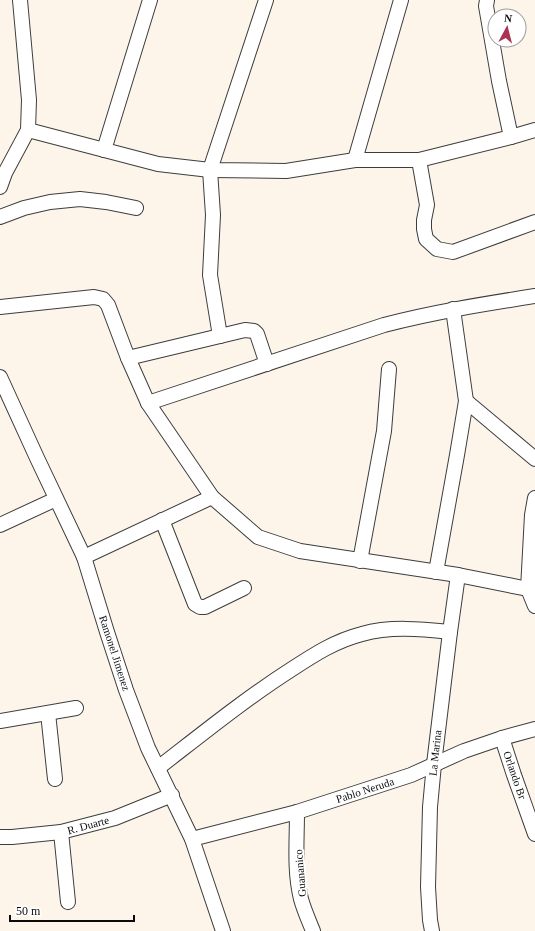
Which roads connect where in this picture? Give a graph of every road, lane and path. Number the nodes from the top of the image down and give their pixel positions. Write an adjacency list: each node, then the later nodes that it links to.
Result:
1 (20, 0): 6 (street)
2 (150, 0): 9 (street)
3 (266, 0): 12 (street)
4 (401, 0): 10 (street)
5 (487, 0): 8 (street)
6 (28, 130): 9 (street); 13 (street)
7 (535, 130): 8 (street)
8 (511, 137): 11 (street)
9 (104, 150): 12 (street)
10 (355, 160): 11 (street); 12 (street)
11 (419, 160): 16 (street)
12 (210, 170): 20 (street)
13 (0, 187)
14 (136, 208): 15 (street)
15 (0, 217)
16 (535, 222)
17 (535, 296): 19 (street)
18 (0, 307): 21 (street)
19 (453, 309): 22 (street); 25 (street)
20 (220, 336): 21 (street); 22 (street)
21 (128, 358): 27 (street)
22 (267, 364): 27 (street)
23 (390, 369): 35 (street)
24 (0, 377): 26 (street, Ramonel Jimenez)
25 (466, 401): 28 (street); 36 (street)
26 (5, 402): 29 (street, Ramonel Jimenez)
27 (148, 403): 30 (street)
28 (535, 459)
29 (56, 498): 33 (street); 34 (street, Ramonel Jimenez)
30 (212, 498): 32 (street); 35 (street)
31 (535, 498): 39 (street)
32 (162, 520): 34 (street); 38 (street)
33 (0, 525)
34 (84, 557): 48 (street, Ramonel Jimenez)
35 (360, 561): 36 (street)
36 (436, 572): 37 (street)
37 (458, 576): 39 (street); 41 (street, La Marina)
38 (244, 588)
39 (528, 589): 40 (street)
40 (535, 606)
41 (450, 632): 47 (street, La Marina); 48 (street)
42 (76, 708): 43 (street)
43 (48, 713): 44 (street); 49 (street)
44 (0, 721)
45 (535, 728): 46 (street, Pablo Neruda)
46 (502, 738): 47 (street, Pablo Neruda); 53 (street, Orlando Br)
47 (434, 764): 51 (street, Pablo Neruda); 59 (street, La Marina)
48 (158, 768): 50 (street, Ramonel Jimenez)
49 (55, 779)
50 (172, 795): 52 (street, R. Duarte); 55 (street, Ramonel Jimenez)
51 (297, 812): 55 (street, Pablo Neruda); 58 (street, Guananico)
52 (61, 832): 54 (street, R. Duarte); 56 (street)
53 (535, 832)
54 (0, 837)
55 (192, 839): 57 (street, Ramonel Jimenez)
56 (68, 902)
57 (223, 931)
58 (313, 931)
59 (432, 931)

